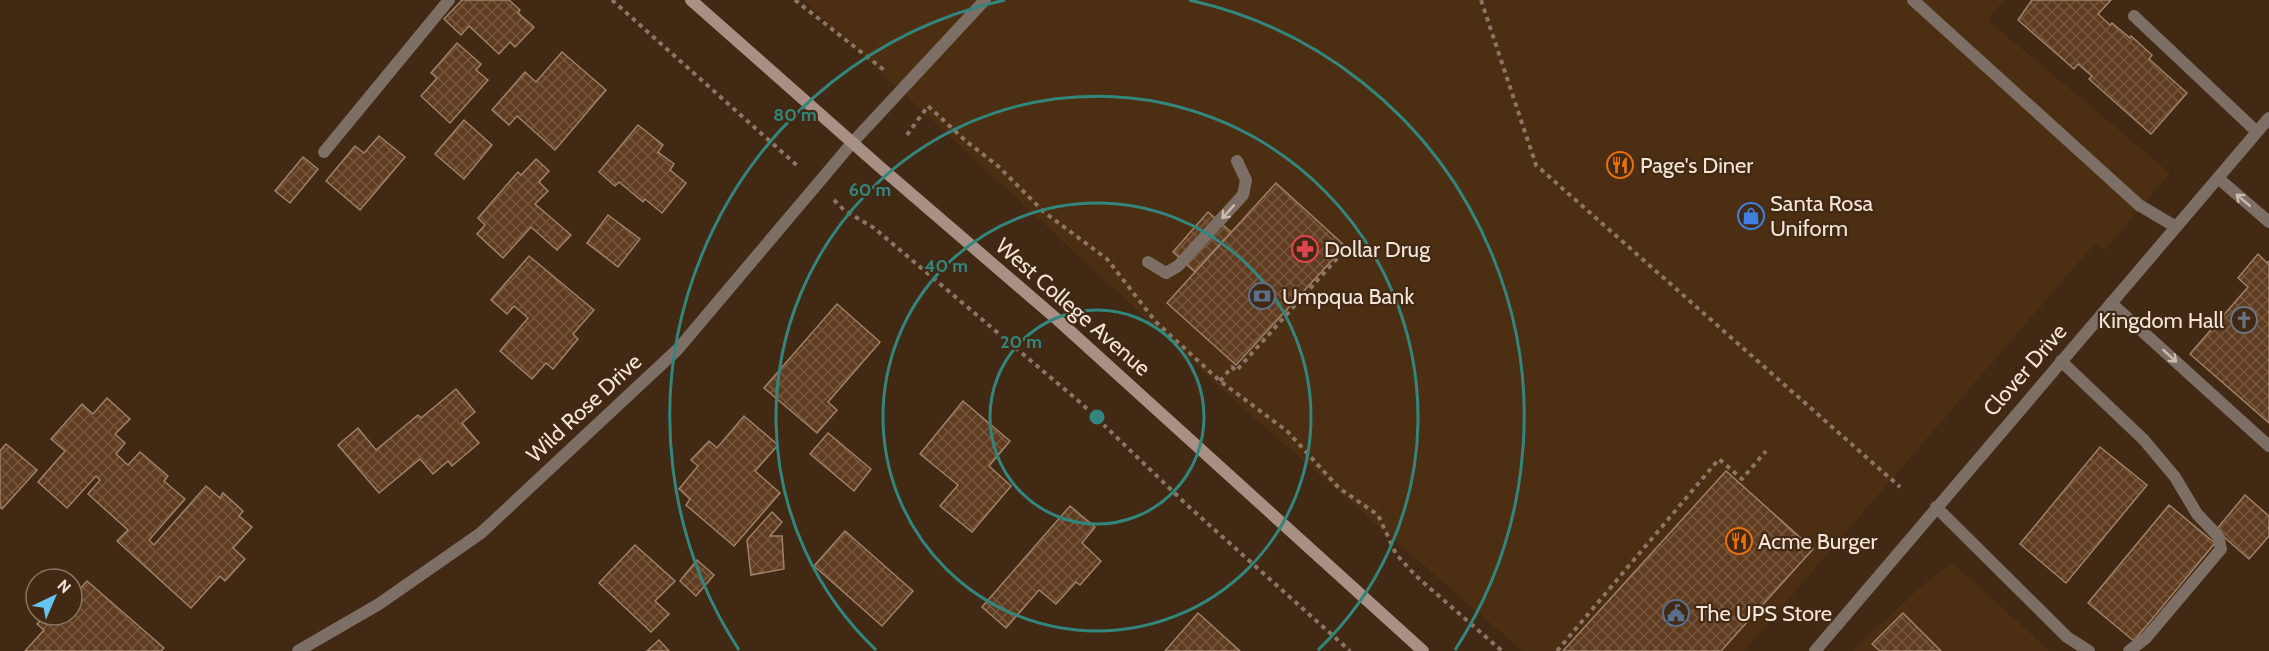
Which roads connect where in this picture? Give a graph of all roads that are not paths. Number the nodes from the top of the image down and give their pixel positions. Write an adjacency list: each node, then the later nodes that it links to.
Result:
1 (449, 0): 9 (street)
2 (691, 0): 8 (main road, West College Avenue)
3 (985, 0): 8 (street, Wild Rose Drive)
4 (1913, 0): 13 (street)
5 (2134, 16): 7 (street)
6 (2269, 118): 7 (street, Clover Drive)
7 (2257, 132): 11 (street, Clover Drive)
8 (852, 142): 19 (street, Wild Rose Drive); 20 (main road, West College Avenue)
9 (324, 152)
10 (1237, 161): 14 (street, one-way to 14)
11 (2218, 178): 12 (street, one-way to 11); 13 (street, Clover Drive)
12 (2269, 222)
13 (2176, 227): 15 (street, Clover Drive)
14 (1148, 262)
15 (2111, 303): 16 (street, Clover Drive); 17 (street, one-way to 17)
16 (2061, 362): 18 (street, Clover Drive); 23 (street)
17 (2269, 446)
18 (1936, 507): 21 (street, Clover Drive); 22 (street)
19 (298, 651)
20 (1423, 651)
21 (1815, 651)
22 (2089, 651)
23 (2129, 651)

